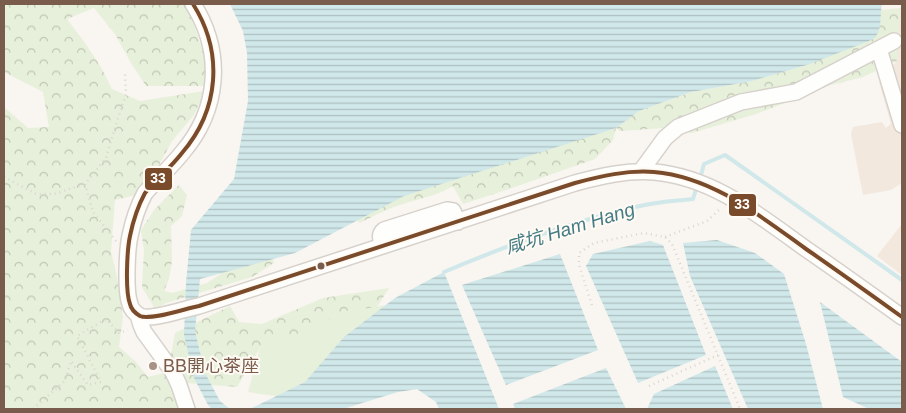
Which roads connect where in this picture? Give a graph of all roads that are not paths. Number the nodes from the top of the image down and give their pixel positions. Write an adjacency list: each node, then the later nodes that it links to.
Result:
1 (193, 4): 7 (street)
2 (894, 41): 3 (street)
3 (879, 49): 4 (street); 5 (street)
4 (902, 125)
5 (641, 171): 6 (street); 7 (street)
6 (902, 317)
7 (140, 320): 8 (street)
8 (187, 409)

